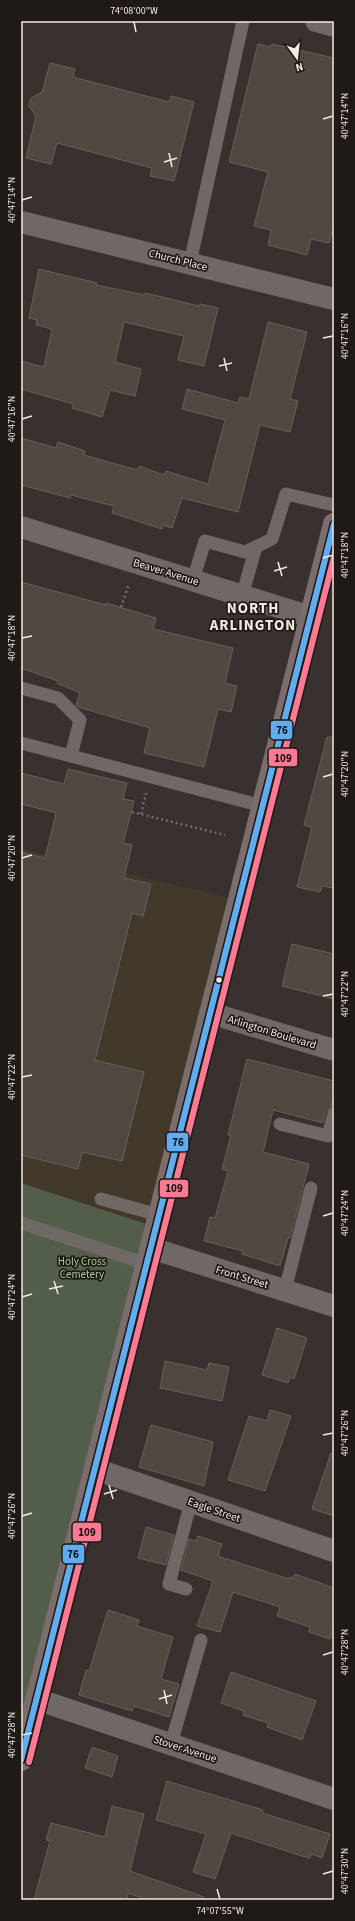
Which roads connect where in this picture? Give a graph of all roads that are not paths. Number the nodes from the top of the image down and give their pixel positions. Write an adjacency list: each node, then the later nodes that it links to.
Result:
1 (242, 21): 5 (lane)
2 (316, 21): 3 (street)
3 (334, 26)
4 (21, 222): 5 (street, Church Place)
5 (190, 263): 6 (street, Church Place)
6 (334, 299)
7 (334, 505): 10 (lane)
8 (334, 524): 11 (main road)
9 (21, 527): 12 (street, Beaver Avenue)
10 (256, 547): 12 (lane); 13 (lane)
11 (329, 564): 14 (main road)
12 (192, 580): 13 (street, Beaver Avenue)
13 (242, 596): 14 (street, Beaver Avenue)
14 (311, 617): 18 (main road)
15 (21, 688): 17 (lane)
16 (21, 743): 17 (lane)
17 (71, 756): 18 (lane)
18 (263, 806): 19 (main road)
19 (210, 1013): 20 (street, Arlington Boulevard); 25 (main road)
20 (334, 1050)
21 (334, 1114): 22 (lane)
22 (280, 1124)
23 (311, 1188): 28 (lane)
24 (101, 1199): 25 (lane)
25 (159, 1215): 27 (main road)
26 (21, 1222): 27 (lane)
27 (149, 1256): 28 (street, Front Street); 30 (main road)
28 (285, 1290): 29 (street, Front Street)
29 (334, 1306)
30 (95, 1469): 31 (street, Eagle Street); 35 (main road)
31 (191, 1502): 32 (street, Eagle Street); 33 (lane)
32 (334, 1550)
33 (186, 1589)
34 (201, 1640): 36 (lane)
35 (36, 1699): 36 (street, Stover Avenue); 37 (main road)
36 (171, 1744): 38 (street, Stover Avenue)
37 (21, 1760)
38 (334, 1798)

